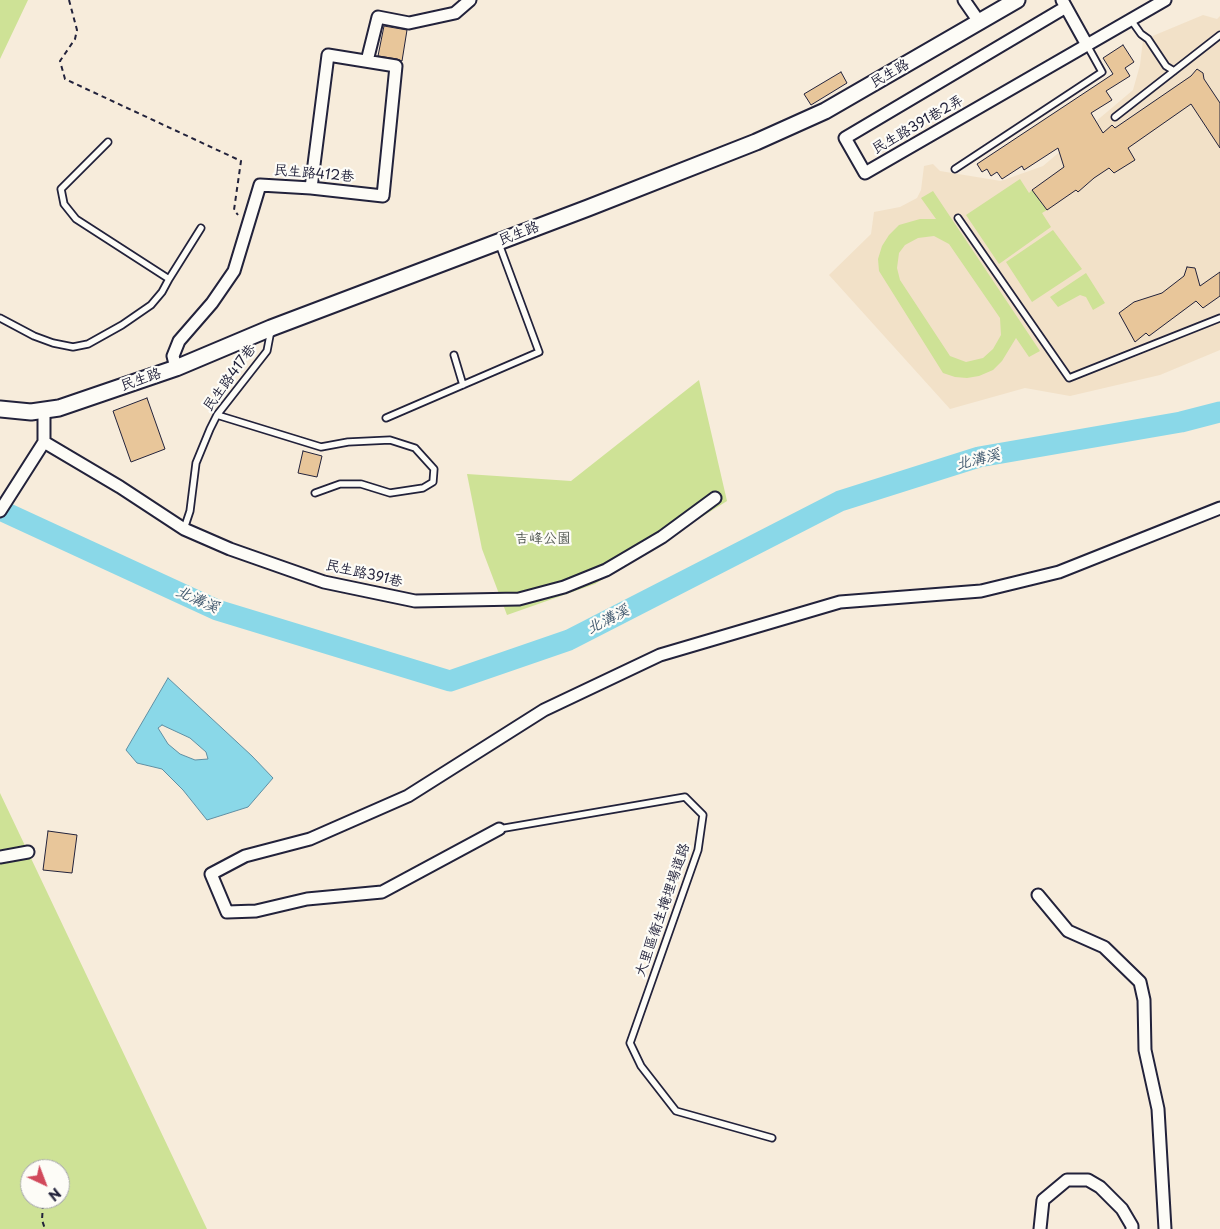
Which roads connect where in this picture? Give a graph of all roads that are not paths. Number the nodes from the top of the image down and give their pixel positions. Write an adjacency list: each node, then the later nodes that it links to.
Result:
1 (470, 0): 10 (street)
2 (964, 0): 7 (street)
3 (1016, 0): 7 (street, 民生路)
4 (1165, 0): 6 (street)
5 (1064, 3): 9 (street); 9 (street, 民生路391巷2弄)
6 (1131, 20): 9 (street); 11 (lane)
7 (980, 23): 18 (street, 民生路)
8 (1220, 36): 11 (lane)
9 (1087, 45): 14 (lane)
10 (367, 61): 15 (street); 15 (street, 民生路412巷)
11 (1174, 71): 12 (lane)
12 (1115, 117)
13 (108, 142): 19 (lane)
14 (955, 169)
15 (311, 188): 24 (street, 民生路412巷)
16 (958, 218): 21 (lane)
17 (201, 228): 19 (lane)
18 (498, 242): 22 (street, 民生路); 25 (lane)
19 (169, 279): 20 (lane)
20 (0, 318)
21 (1220, 318)
22 (271, 328): 24 (street, 民生路); 28 (lane, 民生路417巷)
23 (454, 355): 25 (lane)
24 (176, 368): 27 (street, 民生路)
25 (463, 385): 29 (lane)
26 (0, 409): 27 (street, 民生路)
27 (44, 410): 30 (street)
28 (217, 415): 31 (lane); 35 (lane, 民生路417巷)
29 (386, 418)
30 (44, 442): 34 (street); 35 (street, 民生路391巷)
31 (315, 492)
32 (715, 498): 35 (street, 民生路391巷)
33 (1220, 508): 36 (street)
34 (0, 511)
35 (184, 529)
36 (499, 829): 40 (lane, 大里區衛生掩埋場道路)
37 (28, 852): 38 (street)
38 (0, 857)
39 (1038, 895): 43 (street)
40 (772, 1138)
41 (1040, 1229): 42 (street)
42 (1132, 1229)
43 (1165, 1229)

